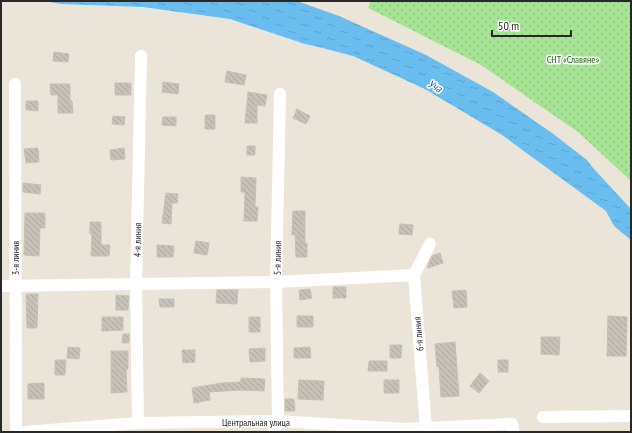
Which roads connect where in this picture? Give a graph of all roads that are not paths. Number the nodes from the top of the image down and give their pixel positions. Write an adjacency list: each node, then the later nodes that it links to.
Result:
1 (141, 56): 7 (street, 4-я линия)
2 (15, 84): 9 (street, 3-я линия)
3 (280, 94): 6 (street, 5-я линия)
4 (430, 244): 5 (street)
5 (414, 275): 6 (street); 16 (street, 6-я линия)
6 (276, 282): 7 (street); 13 (street, 5-я линия)
7 (136, 284): 9 (street); 12 (street, 4-я линия)
8 (1, 286): 9 (street)
9 (16, 286): 18 (street, 3-я линия)
10 (543, 416): 11 (street)
11 (631, 416)
12 (138, 423): 14 (street, Центральная улица); 19 (street, Центральная улица)
13 (276, 427): 14 (street, Центральная улица); 17 (street, Центральная улица)
14 (170, 428)
15 (512, 428): 16 (street, Центральная улица)
16 (426, 429): 17 (street, Центральная улица)
17 (405, 430)
18 (16, 432)
19 (25, 432)

